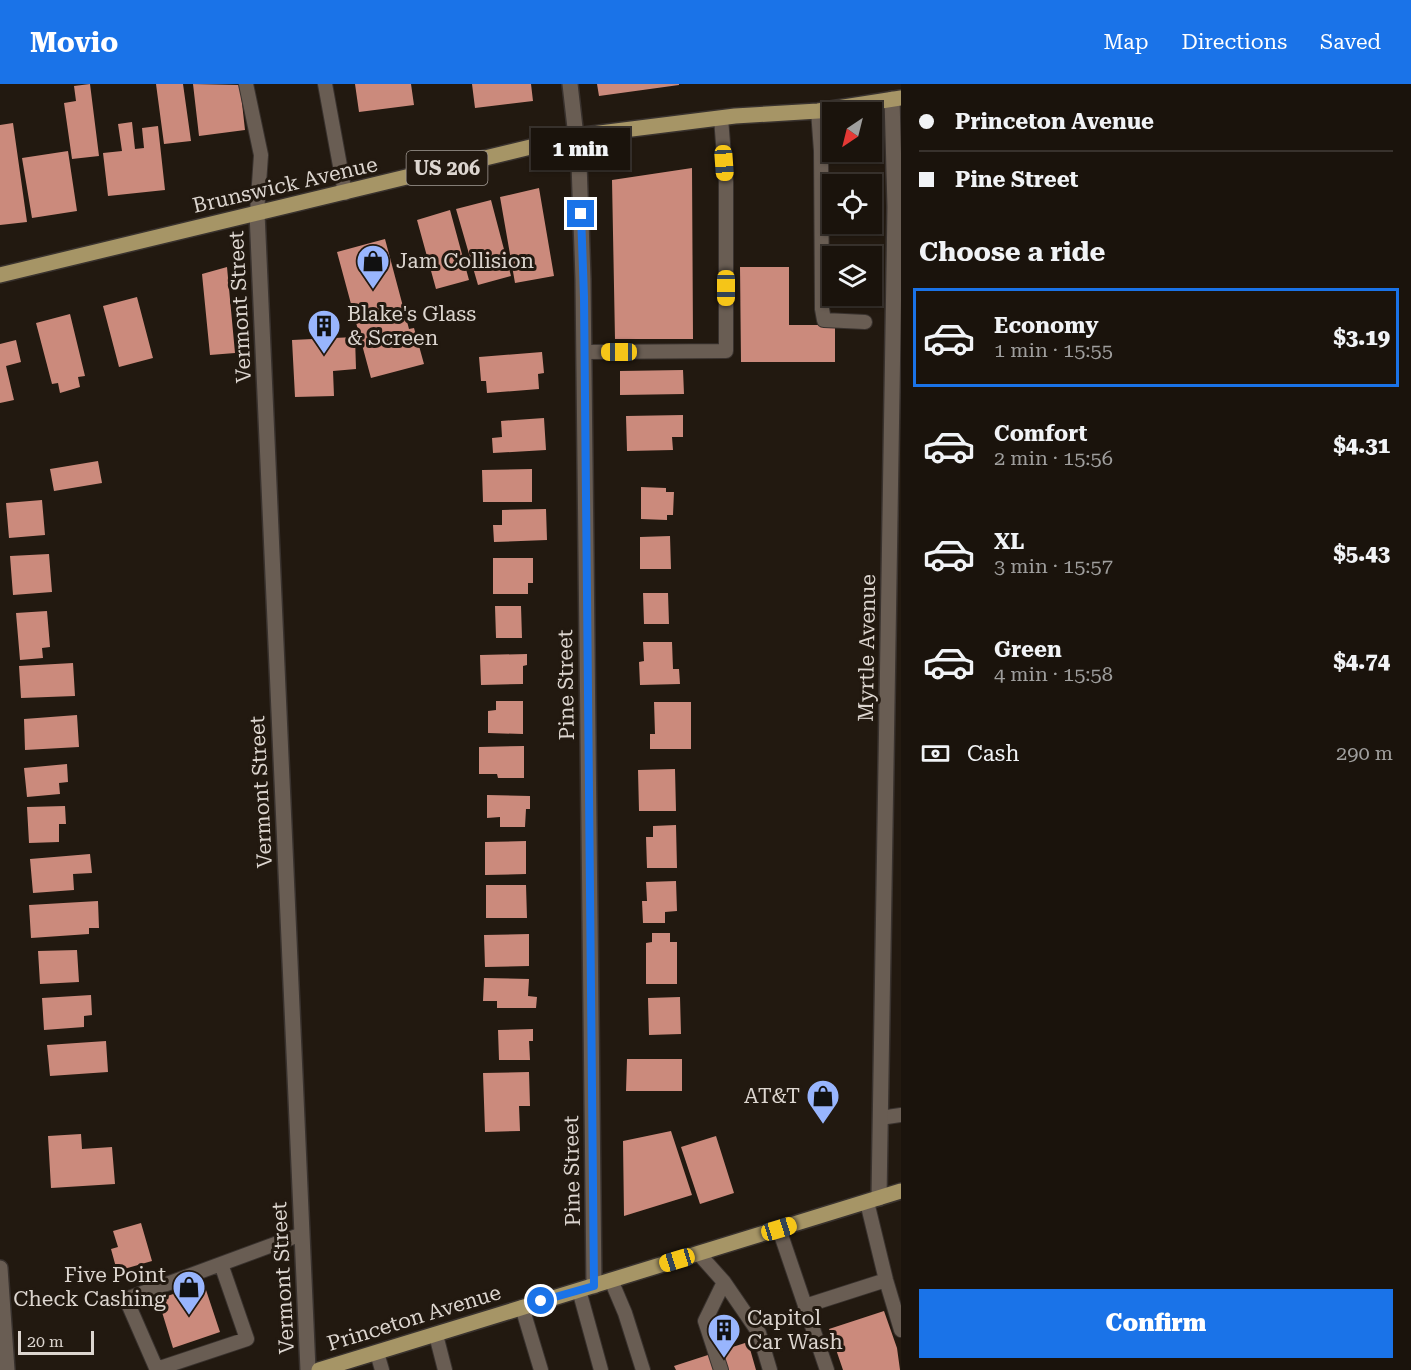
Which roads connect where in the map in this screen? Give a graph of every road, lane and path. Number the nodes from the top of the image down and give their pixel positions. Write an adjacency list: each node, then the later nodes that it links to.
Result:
1 (246, 84): 9 (lane)
2 (326, 84): 8 (lane)
3 (570, 84): 7 (street, Pine Street)
4 (897, 98): 5 (main road, Brunswick Avenue / US 206); 14 (street, Myrtle Avenue)
5 (818, 111): 6 (main road, Brunswick Avenue / US 206); 11 (lane)
6 (721, 118): 7 (main road, Brunswick Avenue / US 206); 12 (lane)
7 (576, 136): 8 (main road, Brunswick Avenue / US 206); 12 (street, Pine Street)
8 (345, 193): 9 (main road, Brunswick Avenue / US 206)
9 (257, 213): 10 (main road, Brunswick Avenue / US 206); 18 (street, Vermont Street)
10 (0, 275)
11 (865, 322)
12 (584, 352): 25 (street, Pine Street)
13 (901, 1115): 14 (lane)
14 (880, 1118): 16 (street, Myrtle Avenue)
15 (901, 1191): 16 (main road, Princeton Avenue)
16 (873, 1200): 17 (main road, Princeton Avenue); 23 (lane)
17 (779, 1229): 19 (main road, Princeton Avenue); 26 (lane)
18 (302, 1234): 20 (lane); 33 (street, Vermont Street)
19 (699, 1254): 22 (main road, Princeton Avenue); 24 (lane)
20 (221, 1264): 31 (lane); 31 (lane)
21 (0, 1268): 32 (street)
22 (611, 1280): 25 (main road, Princeton Avenue); 39 (lane)
23 (886, 1280): 26 (lane); 28 (lane)
24 (724, 1282): 40 (lane); 41 (lane)
25 (587, 1288): 27 (main road, Princeton Avenue); 38 (lane)
26 (805, 1306): 42 (lane)
27 (522, 1307): 29 (main road, Princeton Avenue); 37 (lane)
28 (901, 1330)
29 (436, 1335): 30 (main road, Princeton Avenue); 36 (lane)
30 (377, 1353): 34 (main road, Princeton Avenue); 35 (lane)
31 (157, 1369)
32 (7, 1370)
33 (308, 1370)
34 (319, 1370)
35 (382, 1370)
36 (444, 1370)
37 (541, 1370)
38 (601, 1370)
39 (643, 1370)
40 (721, 1370)
41 (770, 1370)
42 (827, 1370)

